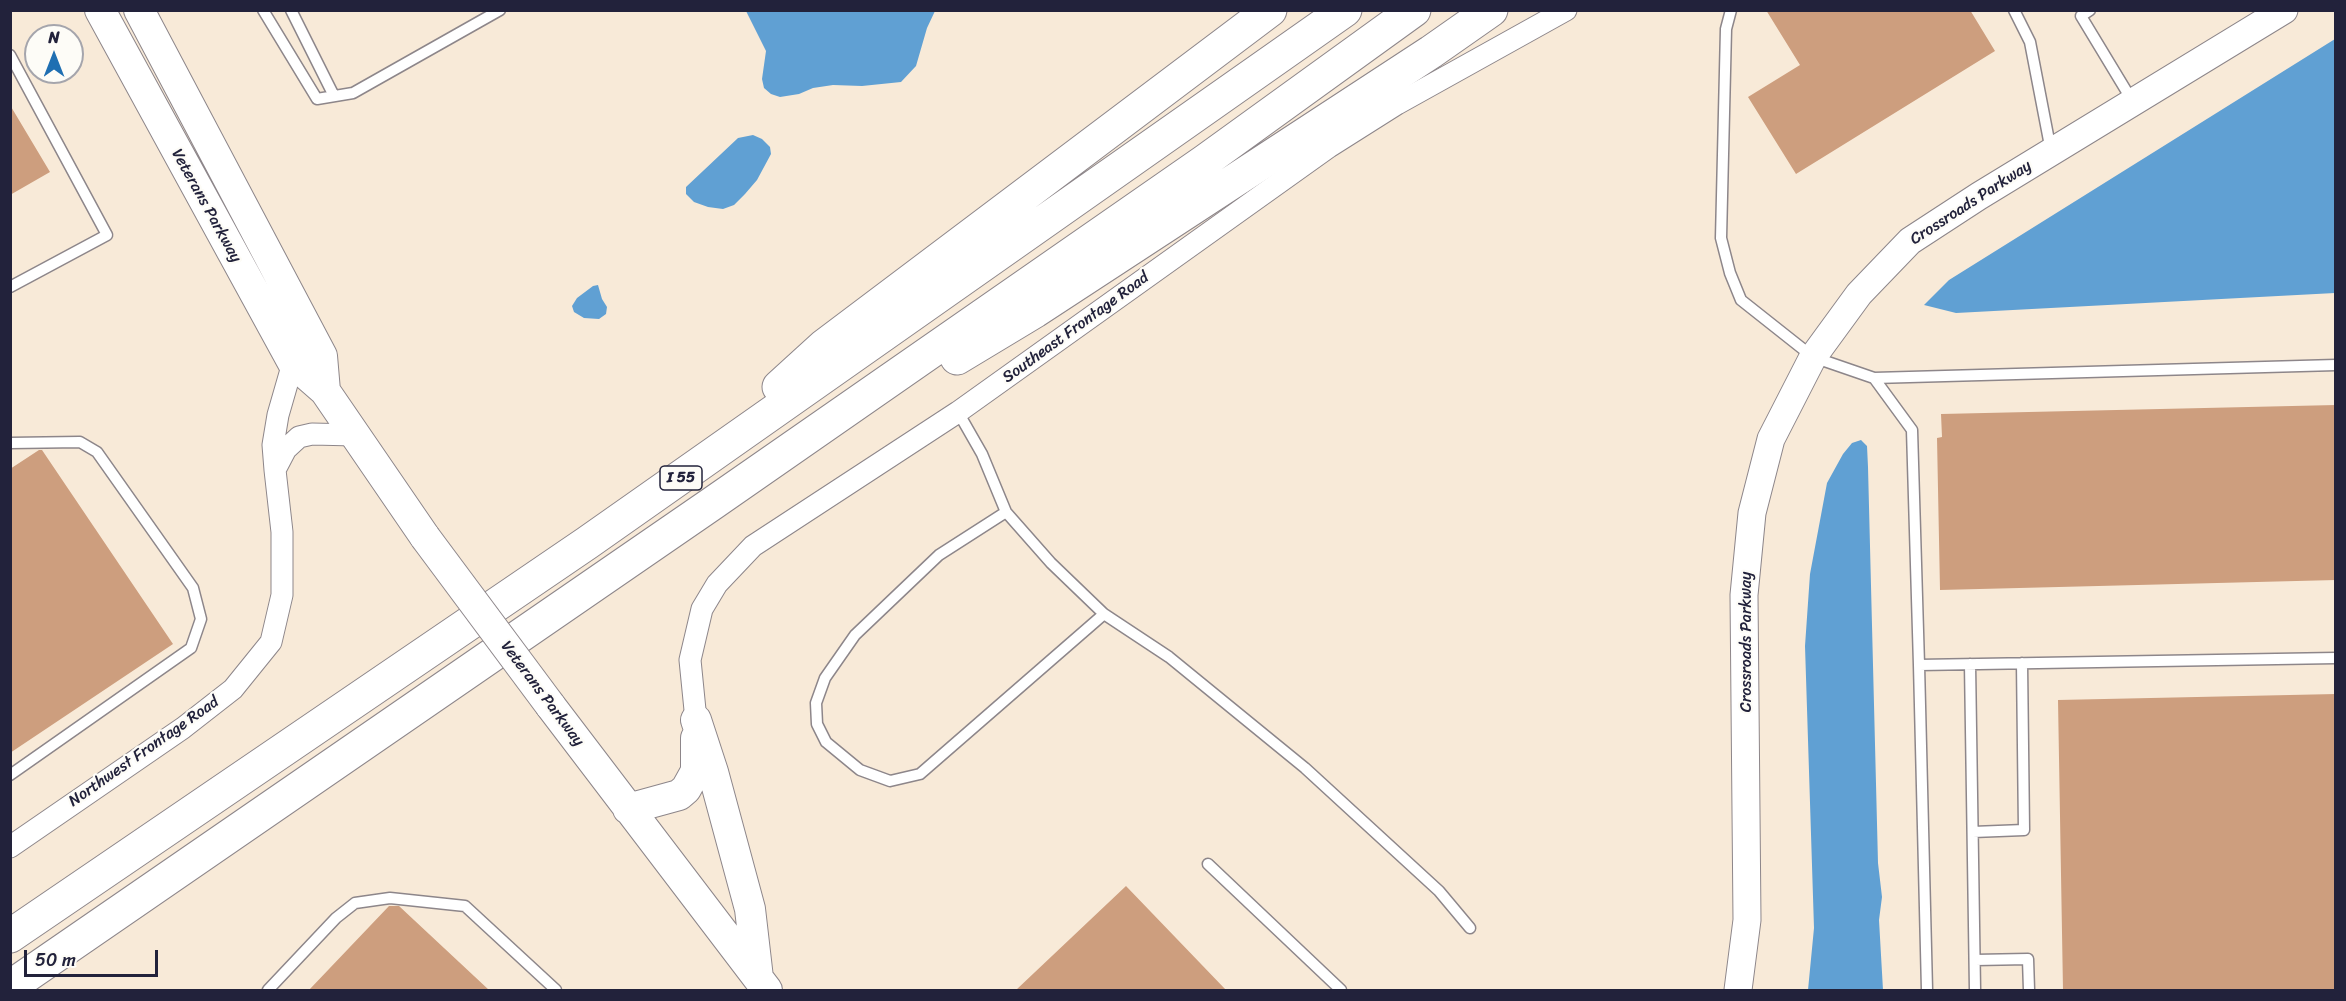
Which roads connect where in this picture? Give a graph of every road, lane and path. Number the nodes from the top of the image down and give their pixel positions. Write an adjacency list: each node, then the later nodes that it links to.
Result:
1 (100, 10): 21 (main road, Veterans Parkway)
2 (139, 10): 24 (main road, Veterans Parkway)
3 (263, 10): 16 (lane)
4 (291, 10): 16 (lane)
5 (500, 10): 16 (lane)
6 (1270, 10): 29 (highway)
7 (1345, 10): 29 (highway, I 55)
8 (1414, 10): 30 (highway, I 55)
9 (1491, 10): 30 (highway)
10 (1566, 10): 25 (street, Southeast Frontage Road)
11 (1731, 10): 20 (lane)
12 (2014, 10): 18 (lane)
13 (2090, 10): 17 (lane)
14 (2284, 10): 17 (street, Crossroads Parkway)
15 (10, 55): 19 (lane)
16 (334, 96)
17 (2133, 102): 18 (street, Crossroads Parkway)
18 (2051, 152): 20 (street, Crossroads Parkway)
19 (10, 287)
20 (1813, 357): 23 (lane); 51 (street, Crossroads Parkway)
21 (293, 363): 24 (main road, Veterans Parkway); 28 (street, Northwest Frontage Road)
22 (2336, 365): 23 (lane)
23 (1874, 378): 36 (lane)
24 (325, 391): 26 (main road, Veterans Parkway)
25 (958, 412): 31 (lane); 37 (street, Southeast Frontage Road)
26 (355, 435): 28 (street); 39 (main road, Veterans Parkway, bridge)
27 (10, 443): 38 (lane)
28 (275, 470): 41 (street, Northwest Frontage Road)
29 (688, 472): 44 (highway, I 55)
30 (713, 503): 47 (highway, I 55)
31 (1006, 512): 32 (lane); 32 (lane)
32 (1104, 614): 43 (lane)
33 (2336, 658): 34 (lane)
34 (2022, 663): 35 (lane); 40 (lane)
35 (1970, 664): 36 (lane); 40 (lane)
36 (1919, 665): 52 (lane)
37 (696, 720): 39 (main road); 46 (main road)
38 (10, 775)
39 (628, 809): 46 (main road, Veterans Parkway)
40 (1973, 832): 45 (lane)
41 (10, 847)
42 (1208, 864): 50 (lane)
43 (1470, 928)
44 (10, 936)
45 (1975, 960): 53 (lane); 54 (lane)
46 (762, 984)
47 (10, 987)
48 (268, 990): 49 (lane)
49 (556, 990)
50 (1341, 990)
51 (1738, 990)
52 (1927, 990)
53 (1975, 990)
54 (2029, 990)

